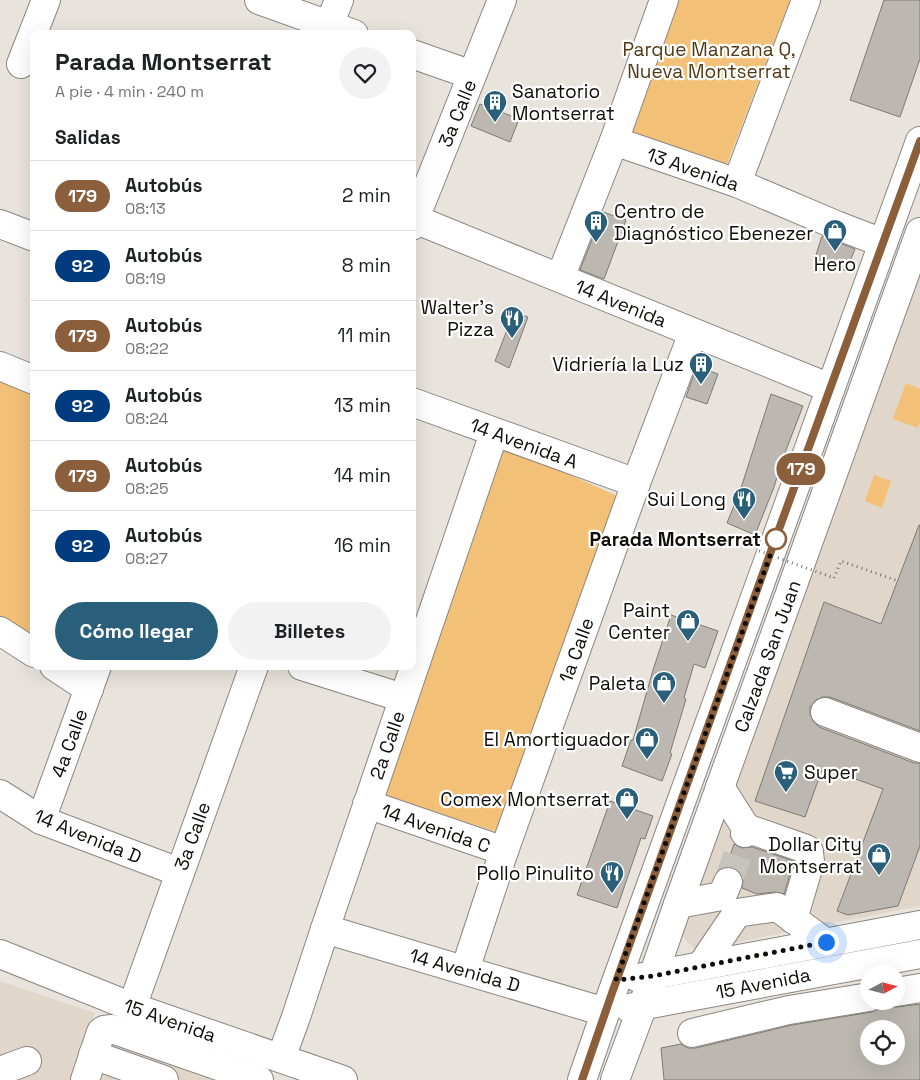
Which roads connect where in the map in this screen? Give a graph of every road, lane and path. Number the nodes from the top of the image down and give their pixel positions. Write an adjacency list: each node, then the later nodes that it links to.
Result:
1 (46, 0): 8 (street)
2 (259, 0): 7 (street)
3 (339, 0): 7 (street)
4 (502, 0): 12 (street, 3a Calle)
5 (664, 0): 13 (street)
6 (806, 0): 15 (street)
7 (342, 29)
8 (33, 30)
9 (30, 36): 11 (street)
10 (416, 55): 12 (street)
11 (18, 63)
12 (472, 76): 16 (street, 3a Calle)
13 (614, 141): 15 (street, 13 Avenida); 22 (street)
14 (920, 141): 20 (street, Calzada San Juan)
15 (738, 183): 20 (street, 13 Avenida)
16 (416, 214)
17 (416, 222): 22 (street, 14 Avenida)
18 (0, 224): 19 (street)
19 (30, 235)
20 (883, 243): 26 (street, Calzada San Juan)
21 (917, 248): 43 (street, Calzada San Juan)
22 (560, 278): 23 (street, 14 Avenida)
23 (693, 333): 26 (street, 14 Avenida); 29 (street, 1a Calle)
24 (0, 366): 25 (street)
25 (30, 378)
26 (830, 388): 61 (street, Calzada San Juan)
27 (416, 403): 28 (street, 14 Avenida A)
28 (494, 432): 29 (street, 14 Avenida A); 34 (street, 2a Calle)
29 (636, 483): 47 (street, 1a Calle)
30 (759, 551): 31 (path, bridge)
31 (898, 581)
32 (0, 631): 33 (street)
33 (30, 650)
34 (416, 660)
35 (68, 670): 39 (street)
36 (253, 670): 48 (street, 3a Calle)
37 (315, 670): 40 (street)
38 (413, 670): 40 (street, 2a Calle)
39 (93, 677): 46 (street, 4a Calle)
40 (403, 698): 45 (street, 2a Calle)
41 (825, 712): 42 (street)
42 (920, 748)
43 (720, 787): 50 (street, Calzada San Juan); 51 (street)
44 (0, 794): 46 (street, 14 Avenida D)
45 (367, 804): 47 (street, 14 Avenida C); 53 (street, 2a Calle)
46 (41, 820): 48 (street, 14 Avenida D)
47 (504, 851): 58 (street, 1a Calle)
48 (179, 872): 66 (street, 3a Calle)
49 (729, 897): 50 (street); 51 (street); 57 (street)
50 (678, 904): 59 (street, Calzada San Juan)
51 (793, 919): 54 (street)
52 (920, 925): 54 (street, 15 Avenida)
53 (325, 929): 58 (street, 14 Avenida D); 71 (street, 2a Calle)
54 (826, 942): 57 (street, 15 Avenida)
55 (0, 954): 66 (street, 15 Avenida)
56 (920, 954): 60 (street, 15 Avenida)
57 (701, 966): 59 (street, 15 Avenida)
58 (465, 970): 68 (street, 14 Avenida D)
59 (653, 976): 61 (street, 15 Avenida); 65 (street, Calzada San Juan)
60 (783, 979): 65 (street, 15 Avenida); 67 (street)
61 (616, 980): 68 (street, Calzada San Juan)
62 (920, 988): 63 (street)
63 (905, 990)
64 (860, 998): 67 (street)
65 (643, 1005): 68 (street, 15 Avenida); 79 (street, Calzada San Juan)
66 (132, 1007): 71 (street, 15 Avenida)
67 (789, 1010): 69 (street)
68 (605, 1012): 78 (street, Calzada San Juan)
69 (692, 1033)
70 (97, 1043): 74 (street); 75 (street); 76 (street)
71 (281, 1058): 77 (street, 15 Avenida)
72 (27, 1061): 73 (street)
73 (0, 1071)
74 (85, 1080)
75 (164, 1080)
76 (259, 1080)
77 (343, 1080)
78 (582, 1080)
79 (615, 1080)

